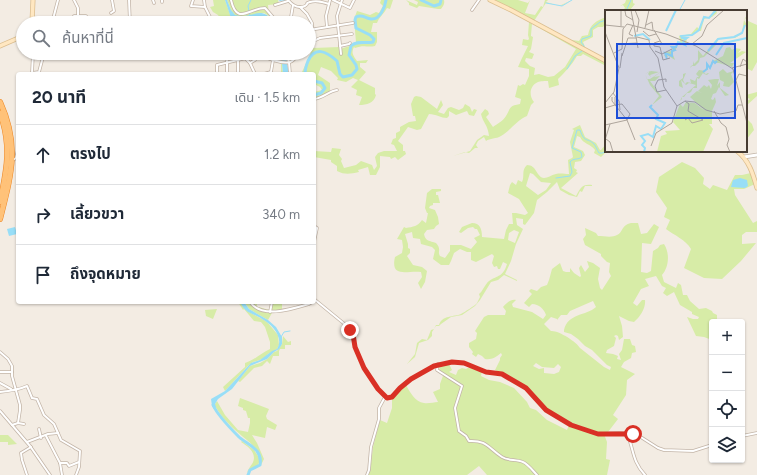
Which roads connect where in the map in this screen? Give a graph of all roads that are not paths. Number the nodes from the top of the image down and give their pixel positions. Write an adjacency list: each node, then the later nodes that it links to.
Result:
1 (33, 0): 24 (main road)
2 (58, 0): 25 (street)
3 (74, 0): 27 (street)
4 (112, 0): 23 (street)
5 (129, 0): 29 (street)
6 (193, 0): 20 (street)
7 (204, 0): 20 (street)
8 (231, 0): 31 (street)
9 (288, 0): 18 (street); 19 (street)
10 (332, 0): 16 (street); 17 (street)
11 (342, 0): 16 (street)
12 (354, 0): 16 (street)
13 (479, 0): 22 (street)
14 (490, 0): 53 (main road)
15 (314, 1): 17 (street); 21 (street)
16 (340, 3): 35 (street)
17 (329, 4): 36 (street)
18 (275, 5)
19 (293, 5): 21 (street); 32 (street)
20 (205, 7): 30 (street)
21 (300, 7): 33 (street)
22 (472, 10)
23 (111, 13)
24 (32, 16)
25 (54, 16)
26 (74, 16): 27 (street)
27 (78, 16): 28 (street)
28 (86, 16)
29 (130, 16)
30 (210, 16)
31 (272, 16)
32 (291, 16)
33 (308, 16)
34 (353, 23): 35 (street)
35 (338, 26): 36 (street); 39 (street)
36 (327, 27): 37 (street)
37 (316, 29)
38 (352, 34): 39 (street)
39 (339, 36): 41 (street); 44 (street)
40 (16, 39): 43 (main road)
41 (316, 40)
42 (350, 43): 44 (street)
43 (0, 46)
44 (340, 46): 45 (street)
45 (341, 54)
46 (33, 60): 57 (street)
47 (42, 60): 58 (street)
48 (238, 60): 54 (street); 61 (street)
49 (248, 60): 56 (street)
50 (255, 60): 56 (street)
51 (273, 60): 55 (street); 63 (street)
52 (293, 60): 55 (street)
53 (605, 60)
54 (228, 61): 59 (street); 60 (street)
55 (289, 62): 64 (street)
56 (250, 63): 62 (street)
57 (32, 72)
58 (39, 72)
59 (217, 72)
60 (227, 72)
61 (238, 72)
62 (254, 72)
63 (272, 72)
64 (290, 72)
65 (337, 90): 66 (street)
66 (316, 98)
67 (0, 102): 73 (highway)
68 (0, 113): 76 (highway)
69 (738, 152): 71 (main road)
70 (757, 155): 71 (street)
71 (744, 157): 74 (main road)
72 (16, 158): 73 (street)
73 (12, 161): 77 (highway)
74 (756, 182): 75 (main road)
75 (757, 188)
76 (0, 202)
77 (0, 219)
78 (316, 301): 91 (street)
79 (252, 304): 82 (street)
80 (272, 304): 82 (street)
81 (309, 304): 82 (street)
82 (270, 312)
83 (0, 352): 86 (street)
84 (438, 364): 91 (street); 98 (street); 113 (street)
85 (0, 372): 86 (street)
86 (12, 372): 89 (street)
87 (0, 383): 88 (street)
88 (11, 389): 89 (street); 90 (street)
89 (17, 390): 93 (street); 97 (street)
90 (0, 392)
91 (385, 397): 112 (street)
92 (0, 411): 95 (street)
93 (18, 422): 94 (street); 95 (street)
94 (24, 424)
95 (11, 425): 103 (street)
96 (39, 429): 102 (street)
97 (58, 433): 101 (street); 106 (street)
98 (627, 433): 104 (street); 114 (street)
99 (757, 433): 100 (street)
100 (745, 435)
101 (46, 436): 102 (street); 107 (street)
102 (41, 438): 103 (street)
103 (27, 442): 105 (street)
104 (709, 446)
105 (31, 447): 108 (street); 109 (street)
106 (79, 462): 107 (street); 111 (street)
107 (60, 463): 110 (street)
108 (27, 475)
109 (50, 475)
110 (62, 475)
111 (76, 475)
112 (366, 475)
113 (537, 475)
114 (646, 475)

